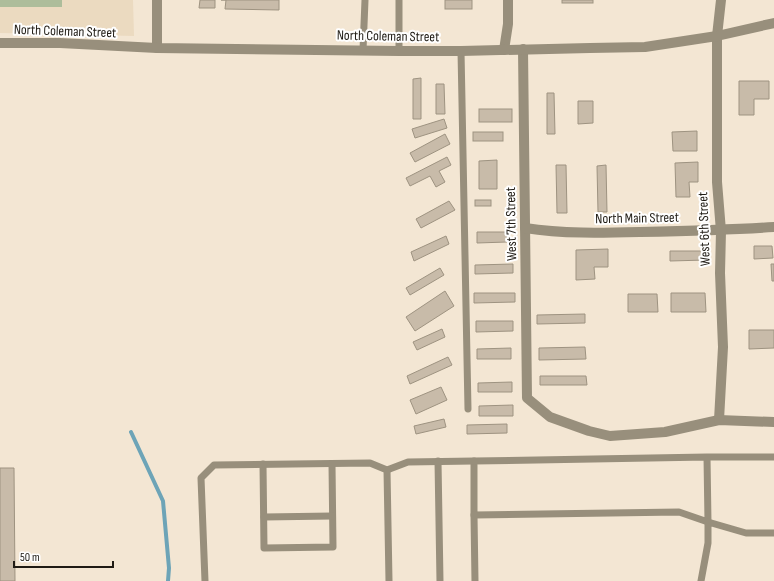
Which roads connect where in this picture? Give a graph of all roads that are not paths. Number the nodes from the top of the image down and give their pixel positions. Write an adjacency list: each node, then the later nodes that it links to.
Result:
1 (157, 0): 9 (street)
2 (365, 0): 11 (lane)
3 (399, 0): 13 (lane)
4 (508, 0): 12 (street)
5 (721, 0): 7 (street, West 6th Street)
6 (774, 23): 7 (street, North Coleman Street)
7 (717, 36): 10 (street, North Coleman Street); 17 (street, West 6th Street)
8 (0, 43): 9 (street, North Coleman Street)
9 (157, 48): 11 (street, North Coleman Street)
10 (523, 49): 12 (street, North Coleman Street); 16 (street, West 7th Street)
11 (363, 50): 13 (street, North Coleman Street)
12 (504, 50): 14 (street, North Coleman Street)
13 (399, 51): 14 (street, North Coleman Street)
14 (461, 51): 18 (lane)
15 (774, 227): 17 (street, North Main Street)
16 (525, 228): 17 (street, North Main Street); 19 (street, West 7th Street)
17 (721, 231): 19 (street, West 6th Street)
18 (468, 409)
19 (719, 420): 20 (street)
20 (774, 422)
21 (707, 457): 22 (lane); 24 (lane); 31 (lane)
22 (774, 457)
23 (438, 461): 24 (lane); 27 (lane); 35 (lane)
24 (474, 461): 28 (lane)
25 (264, 464): 26 (lane); 30 (lane); 33 (lane)
26 (332, 464): 27 (lane); 29 (lane)
27 (387, 470): 34 (lane)
28 (474, 514): 31 (lane); 36 (lane)
29 (332, 516): 30 (lane); 30 (lane)
30 (264, 517)
31 (708, 522): 32 (lane); 37 (lane)
32 (774, 533)
33 (205, 581)
34 (389, 581)
35 (440, 581)
36 (475, 581)
37 (701, 581)

